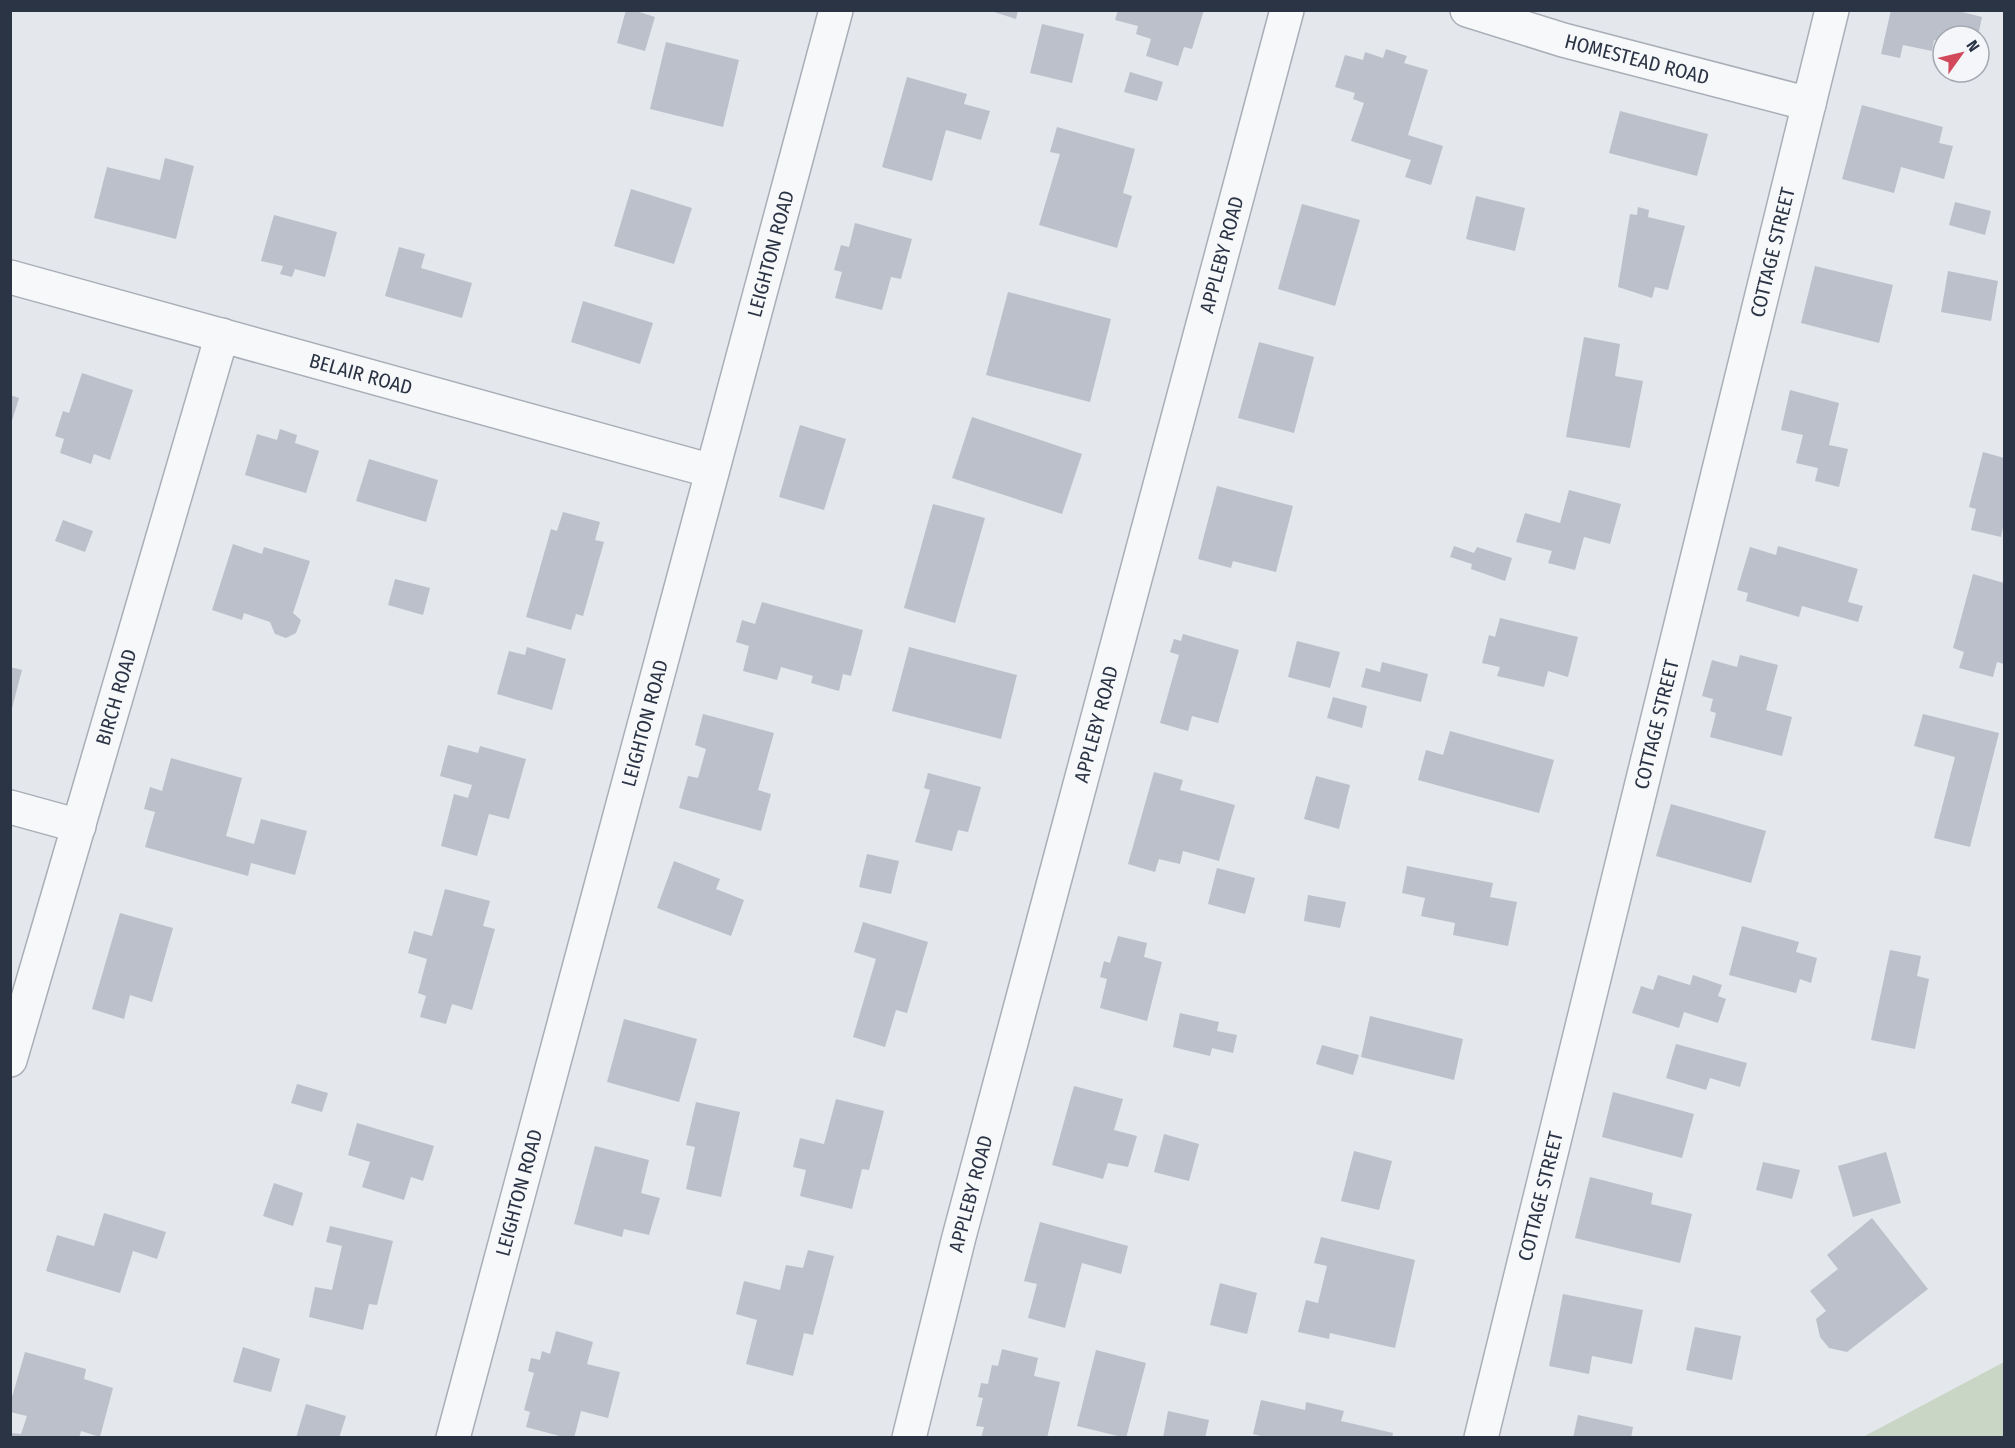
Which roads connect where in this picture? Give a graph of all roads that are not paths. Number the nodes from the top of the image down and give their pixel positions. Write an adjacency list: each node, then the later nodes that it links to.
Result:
1 (836, 10): 8 (street, LEIGHTON ROAD)
2 (1287, 10): 13 (street, APPLEBY ROAD)
3 (1467, 10): 5 (street, HOMESTEAD ROAD)
4 (1832, 10): 5 (street, COTTAGE STREET)
5 (1809, 104): 14 (street, COTTAGE STREET)
6 (10, 277): 7 (street, BELAIR ROAD)
7 (222, 335): 8 (street, BELAIR ROAD); 10 (street, BIRCH ROAD)
8 (712, 471): 12 (street, LEIGHTON ROAD)
9 (10, 807): 10 (street)
10 (79, 826): 11 (street, BIRCH ROAD)
11 (10, 1060)
12 (453, 1437)
13 (909, 1437)
14 (1481, 1437)

